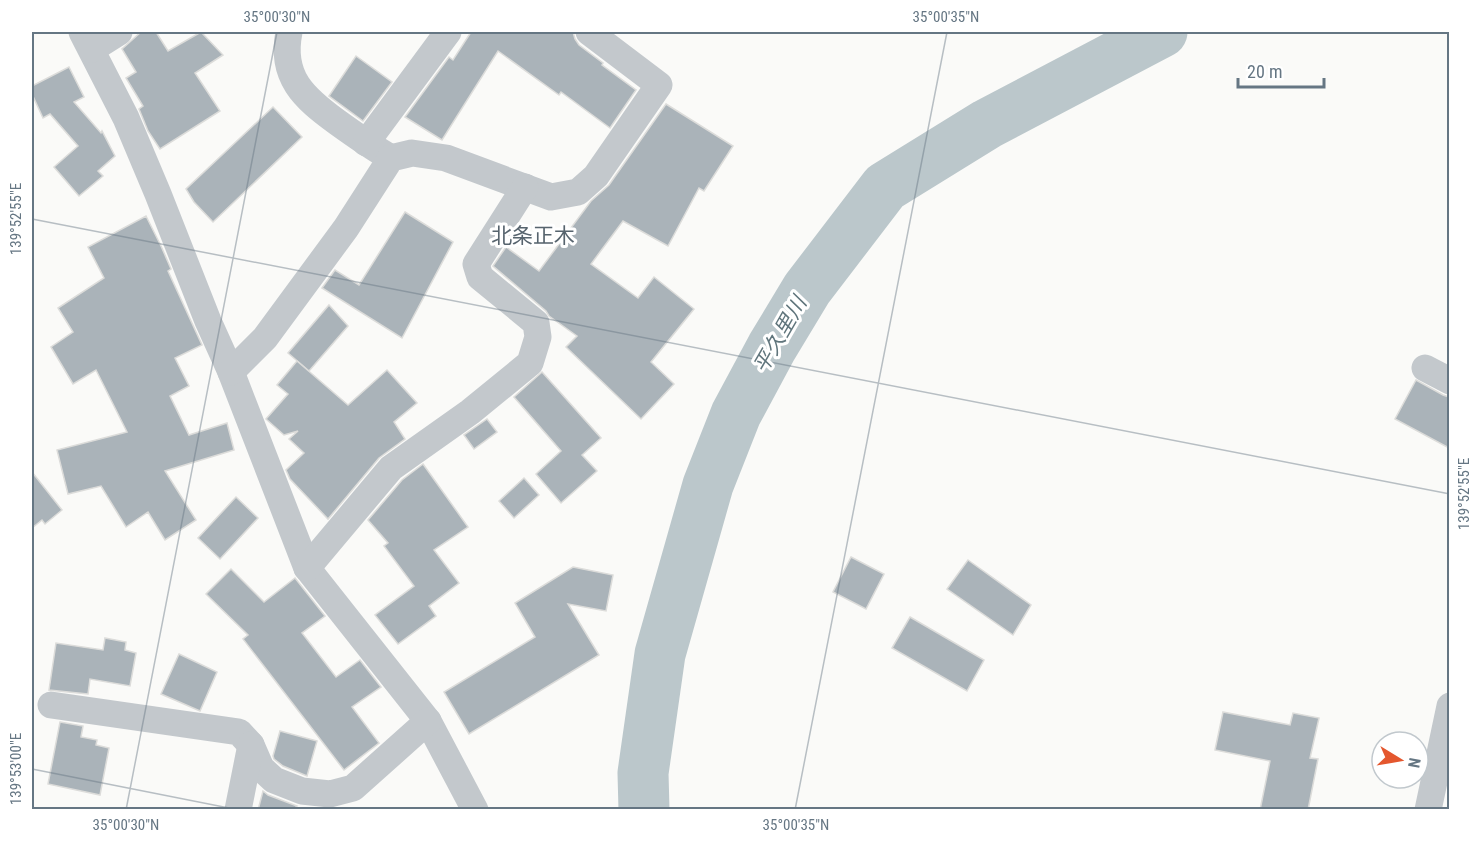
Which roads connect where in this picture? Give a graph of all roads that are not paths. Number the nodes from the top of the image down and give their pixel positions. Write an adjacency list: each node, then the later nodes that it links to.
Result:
1 (119, 32): 5 (street)
2 (289, 32): 6 (street)
3 (448, 32): 6 (street)
4 (589, 32): 8 (street)
5 (87, 40): 10 (street)
6 (366, 143): 7 (street)
7 (391, 158): 8 (street); 10 (street)
8 (525, 187): 12 (street)
9 (1425, 368): 11 (street)
10 (231, 372): 12 (street)
11 (1449, 381)
12 (307, 568): 15 (street)
13 (51, 705): 16 (street)
14 (1449, 706): 17 (street)
15 (428, 721): 16 (street); 19 (street)
16 (251, 745): 18 (street)
17 (1436, 803)
18 (238, 810)
19 (475, 810)

